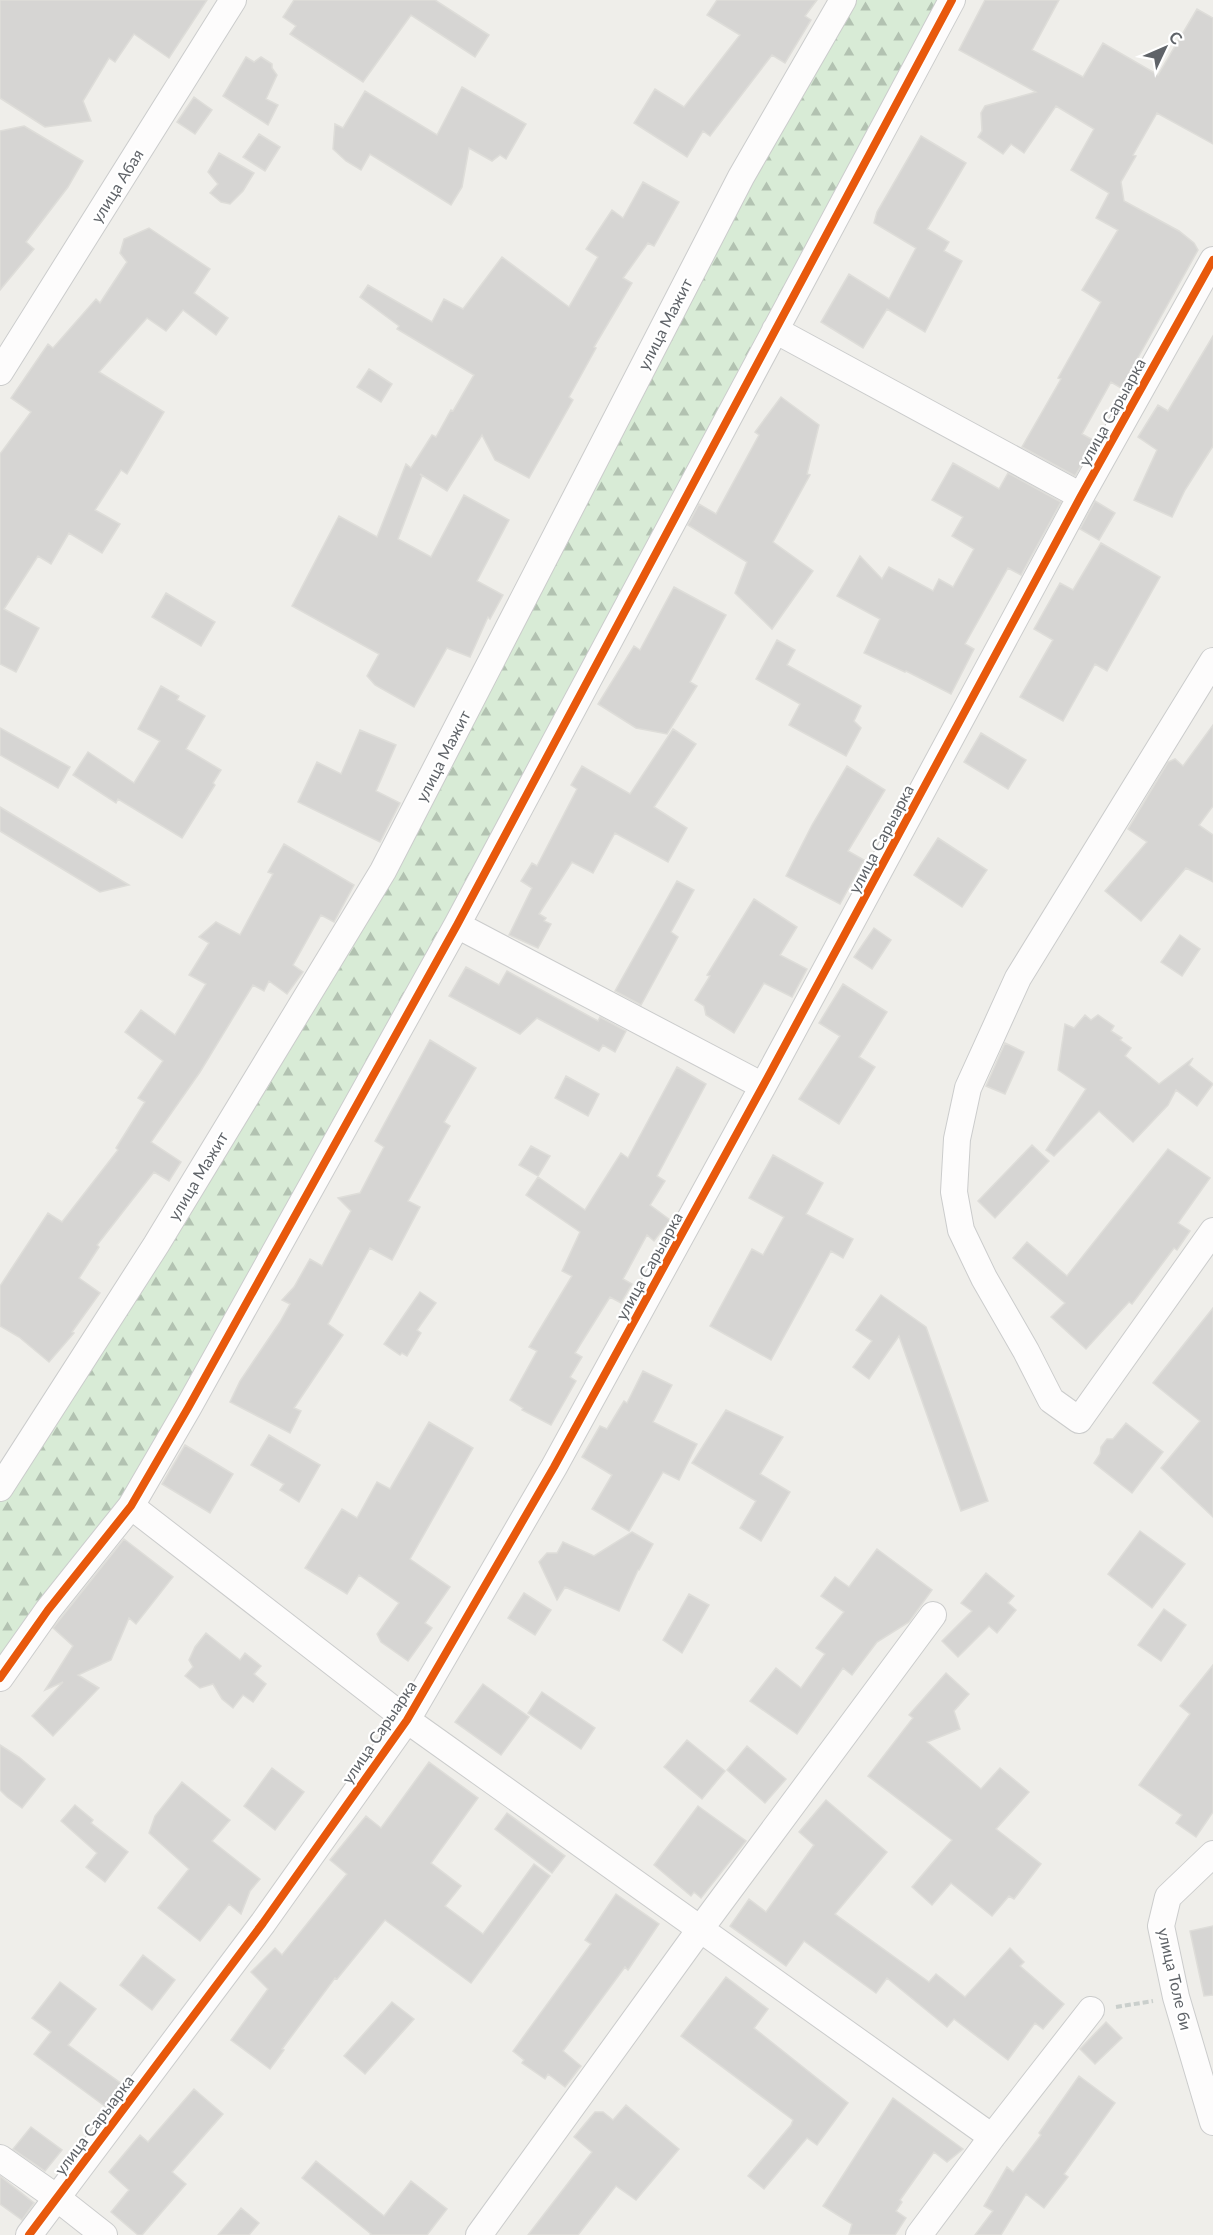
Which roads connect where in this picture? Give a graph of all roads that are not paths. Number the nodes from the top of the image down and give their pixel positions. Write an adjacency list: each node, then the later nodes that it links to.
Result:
1 (233, 0): 6 (street, улица Абая)
2 (843, 0): 12 (street, улица Мажит)
3 (952, 0): 5 (street)
4 (1213, 260): 7 (street, улица Сарыарка)
5 (775, 330): 7 (street); 9 (street)
6 (0, 372)
7 (1080, 496): 10 (street, улица Сарыарка)
8 (1213, 661): 11 (street)
9 (457, 925): 10 (street); 13 (street)
10 (763, 1086): 16 (street, улица Сарыарка)
11 (1213, 1231)
12 (0, 1488)
13 (131, 1506): 15 (street); 16 (street)
14 (933, 1615): 18 (street)
15 (0, 1678)
16 (407, 1720): 18 (street); 23 (street, улица Сарыарка)
17 (1213, 1854): 20 (street, улица Толе би)
18 (701, 1928): 21 (street); 26 (street)
19 (1091, 2010): 21 (street)
20 (1213, 2122)
21 (992, 2137): 27 (street)
22 (0, 2158): 23 (street)
23 (57, 2198): 24 (street, улица Сарыарка); 25 (street)
24 (29, 2235)
25 (104, 2235)
26 (480, 2235)
27 (919, 2235)

